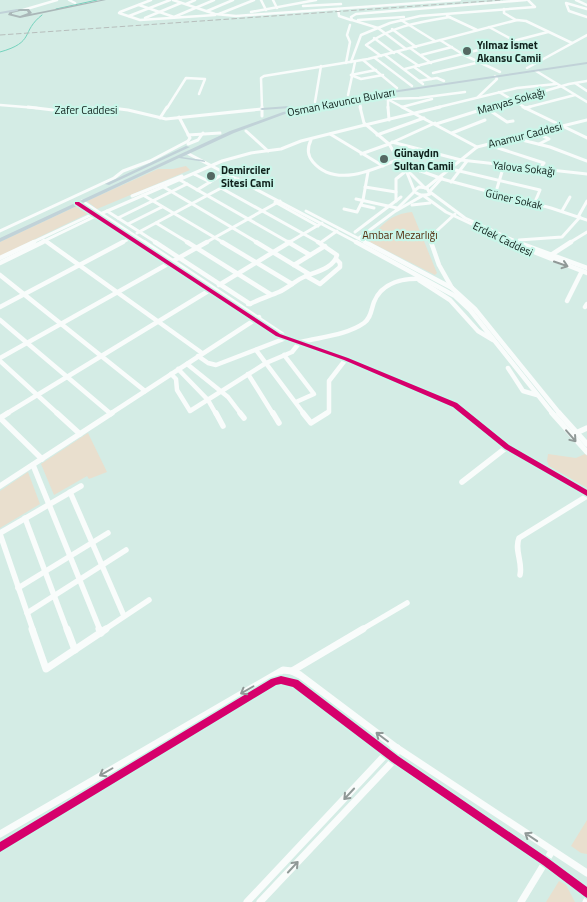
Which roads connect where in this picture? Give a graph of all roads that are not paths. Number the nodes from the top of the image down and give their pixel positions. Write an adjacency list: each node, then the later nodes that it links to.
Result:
1 (57, 0): 26 (street)
2 (69, 0): 21 (street)
3 (91, 0): 21 (main road)
4 (105, 0): 53 (main road)
5 (151, 0): 25 (street)
6 (172, 0): 22 (street); 31 (street)
7 (195, 0): 24 (street)
8 (214, 0): 32 (street)
9 (234, 0): 41 (street)
10 (250, 0): 27 (street); 44 (street)
11 (261, 0): 40 (street)
12 (274, 0): 33 (street)
13 (316, 0): 28 (street)
14 (460, 0): 17 (street)
15 (527, 0): 29 (street); 36 (street)
16 (576, 0): 20 (street)
17 (435, 1): 23 (street)
18 (587, 1): 20 (street)
19 (340, 2): 28 (street); 35 (street)
20 (580, 2): 30 (street)
21 (75, 3): 39 (main road)
22 (182, 3): 24 (street); 43 (street)
23 (425, 3): 29 (street); 35 (street)
24 (186, 4): 32 (street)
25 (139, 5): 31 (street); 54 (street)
26 (40, 6): 38 (street); 39 (street); 42 (street)
27 (239, 6): 47 (street); 50 (street)
28 (298, 6): 33 (street); 45 (street)
29 (429, 7): 34 (street)
30 (587, 7): 57 (street)
31 (149, 8): 43 (street); 54 (street)
32 (196, 8): 41 (street); 55 (street)
33 (277, 8): 40 (street)
34 (419, 8): 51 (street); 59 (street)
35 (340, 9): 45 (street); 59 (street)
36 (504, 9): 46 (street); 61 (street)
37 (17, 10): 38 (main road); 49 (highway); 52 (main road)
38 (23, 10): 42 (main road)
39 (44, 10): 42 (main road)
40 (266, 10): 44 (street)
41 (207, 11): 50 (street)
42 (31, 12): 53 (main road)
43 (160, 12): 55 (street); 58 (street)
44 (254, 12): 47 (street)
45 (300, 12): 50 (street)
46 (448, 12): 48 (street); 67 (street)
47 (242, 13): 50 (street)
48 (443, 13): 51 (street); 56 (street)
49 (0, 14): 52 (highway)
50 (219, 15): 55 (street)
51 (425, 15): 59 (street); 60 (street)
52 (10, 16): 53 (main road)
53 (25, 16)
54 (129, 16): 58 (street)
55 (174, 17): 58 (street)
56 (450, 17): 64 (street); 69 (street)
57 (587, 18)
58 (140, 20)
59 (352, 20): 66 (street)
60 (402, 20): 62 (street); 64 (street)
61 (516, 20): 65 (street); 70 (street)
62 (386, 24): 66 (street); 68 (street)
63 (350, 25): 90 (street)
64 (410, 26): 68 (street); 74 (street)
65 (489, 27): 67 (street); 75 (street)
66 (378, 28): 71 (street); 89 (street)
67 (481, 29): 69 (street)
68 (393, 30): 71 (street); 77 (street)
69 (477, 30): 74 (street)
70 (548, 32): 75 (street); 76 (street)
71 (383, 33): 73 (street); 80 (street)
72 (587, 35): 76 (street)
73 (374, 38): 81 (street); 85 (street)
74 (438, 41): 77 (street); 78 (street)
75 (516, 41): 84 (street)
76 (572, 43): 98 (street)
77 (416, 47): 79 (street)
78 (450, 47): 83 (street); 84 (street)
79 (410, 48): 80 (street); 83 (street)
80 (406, 49): 81 (street)
81 (396, 52): 82 (street); 97 (street)
82 (385, 55): 85 (street); 91 (street)
83 (421, 55): 92 (street)
84 (463, 55): 92 (street); 93 (street); 102 (street)
85 (381, 56): 86 (street)
86 (375, 58): 87 (street); 94 (street)
87 (363, 60): 89 (street); 99 (street)
88 (587, 61): 98 (highway, Osman Kavuncu Bulvarı); 101 (highway, Osman Kavuncu Bulvarı)
89 (353, 62): 90 (street); 105 (street)
90 (346, 63): 96 (street)
91 (396, 63): 94 (street); 100 (street)
92 (432, 63): 95 (street)
93 (476, 63): 103 (street); 107 (street)
94 (385, 65): 104 (street)
95 (424, 65): 97 (street); 103 (street)
96 (321, 66): 131 (street); 138 (street)
97 (417, 67): 100 (street); 108 (street)
98 (528, 69): 101 (highway, Osman Kavuncu Bulvarı); 102 (highway, Osman Kavuncu Bulvarı); 107 (highway, Osman Kavuncu Bulvarı); 110 (street)
99 (376, 70): 105 (street); 106 (street)
100 (406, 71): 104 (street); 112 (street)
101 (536, 71): 110 (street)
102 (500, 72): 107 (highway, Osman Kavuncu Bulvarı)
103 (433, 73): 109 (street)
104 (397, 74): 115 (street)
105 (350, 75): 106 (street); 124 (street)
106 (383, 75): 117 (street)
107 (494, 75): 109 (highway, Osman Kavuncu Bulvarı); 123 (highway, Osman Kavuncu Bulvarı); 128 (street)
108 (431, 79): 109 (street); 112 (street)
109 (442, 80): 112 (highway, Osman Kavuncu Bulvarı)
110 (550, 80): 114 (street)
111 (586, 82): 113 (street, Manyas Sokağı)
112 (421, 83): 115 (highway, Osman Kavuncu Bulvarı)
113 (574, 83): 116 (street, Manyas Sokağı); 119 (street)
114 (556, 84): 116 (street); 121 (street)
115 (412, 86): 117 (highway, Osman Kavuncu Bulvarı)
116 (561, 87): 125 (street); 130 (street, Manyas Sokağı)
117 (397, 88): 118 (highway, Osman Kavuncu Bulvarı)
118 (390, 89): 124 (highway, Osman Kavuncu Bulvarı); 126 (highway)
119 (587, 91)
120 (464, 92): 129 (street)
121 (499, 92): 128 (street); 130 (street)
122 (199, 94): 142 (street)
123 (378, 94): 126 (highway, Osman Kavuncu Bulvarı); 129 (street)
124 (348, 95): 131 (highway, Osman Kavuncu Bulvarı)
125 (575, 95): 132 (street); 137 (street)
126 (358, 97): 149 (street); 166 (highway, Osman Kavuncu Bulvarı)
127 (433, 98): 134 (street)
128 (477, 98): 139 (street)
129 (386, 100): 134 (street); 144 (street)
130 (512, 100): 136 (street, Manyas Sokağı); 137 (street)
131 (316, 102): 135 (highway, Osman Kavuncu Bulvarı)
132 (587, 102)
133 (0, 105): 142 (street, Zafer Caddesi)
134 (401, 107): 139 (street)
135 (289, 108): 138 (highway); 140 (highway, Osman Kavuncu Bulvarı)
136 (486, 108): 147 (street); 148 (street, Manyas Sokağı)
137 (525, 108): 150 (street)
138 (262, 109): 140 (street); 141 (street, Zafer Caddesi)
139 (414, 114): 143 (street); 144 (street)
140 (262, 116): 153 (highway, Osman Kavuncu Bulvarı)
141 (179, 117): 142 (street, Zafer Caddesi); 157 (street)
142 (160, 118)
143 (424, 118): 148 (street); 158 (street)
144 (389, 120): 149 (street)
145 (485, 120): 154 (street)
146 (587, 120): 150 (street, Anamur Caddesi)
147 (513, 121)
148 (436, 124): 154 (street); 163 (street, Manyas Sokağı)
149 (365, 125): 156 (street); 158 (street)
150 (560, 126): 152 (street, Anamur Caddesi); 161 (street)
151 (246, 131): 168 (street)
152 (534, 132): 160 (street, Anamur Caddesi); 165 (street)
153 (220, 133): 155 (street); 159 (highway, Osman Kavuncu Bulvarı)
154 (452, 133): 167 (street)
155 (203, 134): 157 (street); 159 (street); 172 (street)
156 (330, 134): 162 (street); 171 (street)
157 (188, 135): 172 (street)
158 (377, 135): 163 (street)
159 (208, 138): 169 (highway, Osman Kavuncu Bulvarı)
160 (511, 138): 164 (street, Anamur Caddesi); 165 (street)
161 (587, 138)
162 (311, 140): 168 (street); 189 (street)
163 (390, 143): 170 (street, Yalova Sokağı); 171 (street, Manyas Sokağı); 173 (street)
164 (487, 144): 167 (street, Anamur Caddesi); 184 (street)
165 (539, 144): 177 (street)
166 (201, 147): 169 (highway, Osman Kavuncu Bulvarı); 174 (highway)
167 (477, 147): 175 (street, Anamur Caddesi)
168 (268, 150): 180 (street)
169 (186, 151): 174 (street); 178 (highway, Osman Kavuncu Bulvarı); 185 (highway, Osman Kavuncu Bulvarı)
170 (438, 153): 175 (street, Yalova Sokağı); 187 (street)
171 (361, 154): 182 (street)
172 (158, 157): 185 (street)
173 (399, 159): 179 (street); 182 (street)
174 (204, 160): 178 (highway); 180 (street)
175 (461, 160): 176 (street, Yalova Sokağı); 186 (street, Anamur Caddesi)
176 (467, 161): 181 (street, Yalova Sokağı); 188 (street)
177 (587, 161)
178 (169, 162): 219 (highway, Osman Kavuncu Bulvarı)
179 (401, 164): 183 (street); 187 (street, Güner Sokak)
180 (213, 165): 190 (street); 195 (street); 200 (street); 253 (street)
181 (504, 165): 184 (street, Yalova Sokağı); 196 (street)
182 (383, 166): 189 (street)
183 (405, 169): 203 (street); 205 (street); 208 (street)
184 (538, 169): 192 (street, Yalova Sokağı)
185 (130, 170): 249 (highway, Osman Kavuncu Bulvarı); 249 (street)
186 (451, 170): 188 (street); 193 (street, Anamur Caddesi)
187 (420, 171): 193 (street, Güner Sokak)
188 (460, 171): 196 (street); 198 (street)
189 (368, 172): 201 (street)
190 (194, 174): 194 (street); 197 (street)
191 (223, 174): 197 (street)
192 (587, 174)
193 (442, 177): 198 (street, Güner Sokak); 203 (street); 206 (street)
194 (180, 180): 199 (street); 200 (street)
195 (236, 180): 202 (street); 220 (street)
196 (498, 181): 211 (street); 222 (street)
197 (210, 182): 204 (street)
198 (451, 182): 211 (street, Güner Sokak)
199 (187, 184): 204 (street); 207 (street)
200 (161, 186): 207 (street); 209 (street)
201 (366, 187): 208 (street); 221 (street)
202 (221, 188): 210 (street); 232 (street)
203 (425, 188): 205 (street); 206 (street, Erdek Caddesi)
204 (197, 190): 210 (street)
205 (414, 191): 212 (street, Erdek Caddesi); 230 (street)
206 (430, 191): 212 (street); 236 (street, Erdek Caddesi)
207 (171, 192): 216 (street); 223 (street)
208 (396, 192): 217 (street)
209 (142, 194): 216 (street); 231 (street); 234 (street)
210 (207, 195): 223 (street); 239 (street)
211 (495, 195): 222 (street, Güner Sokak)
212 (423, 196): 224 (street, Erdek Caddesi); 227 (street)
213 (401, 197): 217 (street)
214 (570, 197): 233 (street)
215 (356, 199): 221 (street)
216 (152, 201): 228 (street); 238 (street)
217 (396, 201): 225 (street)
218 (587, 201): 237 (street)
219 (80, 202): 234 (street); 255 (highway, Osman Kavuncu Bulvarı)
220 (278, 202): 232 (street); 243 (street)
221 (362, 202): 225 (street); 226 (street); 229 (street)
222 (535, 202): 233 (street, Güner Sokak)
223 (191, 204): 235 (street); 244 (street)
224 (433, 204): 227 (street); 236 (street, Erdek Caddesi)
225 (391, 205): 230 (street); 247 (street)
226 (375, 206)
227 (406, 206): 230 (street)
228 (162, 207): 235 (street); 242 (street)
229 (345, 208)
230 (396, 210): 253 (street)
231 (107, 211): 234 (street); 238 (street)
232 (262, 211): 239 (street); 250 (street)
233 (562, 211): 237 (street, Güner Sokak)
234 (97, 213): 251 (street); 254 (street)
235 (173, 213): 241 (street); 252 (street)
236 (455, 214): 256 (street, Erdek Caddesi); 273 (street, Erdek Caddesi, one-way to 273); 283 (street)
237 (579, 217): 240 (street, Güner Sokak); 256 (street)
238 (118, 218): 242 (street)
239 (247, 219): 244 (street); 258 (street)
240 (587, 220)
241 (156, 223): 246 (street); 260 (street)
242 (128, 224): 246 (street)
243 (320, 224): 245 (street); 250 (street)
244 (231, 228): 252 (street); 261 (street)
245 (336, 231): 257 (street); 280 (street)
246 (139, 232): 251 (street); 264 (street)
247 (355, 232)
248 (587, 232): 263 (street)
249 (0, 233)
250 (304, 234): 257 (street); 258 (street)
251 (132, 236): 267 (street); 270 (street)
252 (214, 238): 260 (street); 268 (street)
253 (359, 238): 279 (street)
254 (44, 239): 265 (street); 269 (street); 270 (street)
255 (0, 240)
256 (513, 240): 263 (street, Erdek Caddesi)
257 (320, 242): 259 (street)
258 (289, 243): 261 (street); 262 (street)
259 (326, 246): 262 (street); 266 (street)
260 (196, 248): 264 (street); 275 (street)
261 (273, 252): 268 (street); 271 (street)
262 (310, 255): 271 (street)
263 (551, 255): 272 (street, Erdek Caddesi)
264 (179, 257): 267 (street); 281 (street)
265 (0, 258)
266 (336, 259): 277 (street); 277 (street)
267 (171, 262): 284 (street); 285 (street)
268 (256, 262): 275 (street); 282 (street)
269 (0, 263)
270 (80, 265): 285 (street); 286 (street)
271 (294, 265): 277 (street)
272 (587, 268)
273 (582, 271): 274 (street, Erdek Caddesi); 288 (street)
274 (587, 273)
275 (237, 274): 281 (street); 287 (street)
276 (0, 275): 286 (street)
277 (308, 275): 282 (street)
278 (416, 278): 280 (street); 296 (street); 298 (street)
279 (436, 279): 280 (street); 283 (street)
280 (428, 280): 298 (street)
281 (220, 284): 284 (street); 289 (street)
282 (292, 284): 287 (street)
283 (452, 288): 327 (street)
284 (212, 289): 290 (street); 292 (street); 294 (street)
285 (117, 292): 294 (street); 295 (street)
286 (24, 294): 291 (street); 295 (street)
287 (270, 294): 289 (street)
288 (567, 300)
289 (250, 304): 290 (street)
290 (242, 306): 292 (street)
291 (0, 307)
292 (257, 318): 297 (street); 303 (street)
293 (0, 320): 300 (street)
294 (158, 321): 303 (street); 305 (street)
295 (61, 324): 300 (street); 305 (street)
296 (320, 337): 299 (street); 302 (street)
297 (286, 338): 299 (street); 301 (street)
298 (494, 340): 318 (street)
299 (300, 342): 302 (street); 304 (street)
300 (27, 343): 307 (street); 314 (street)
301 (256, 350): 303 (street); 308 (street)
302 (321, 350): 306 (street)
303 (200, 355): 309 (street)
304 (284, 355): 308 (street); 320 (street)
305 (101, 356): 314 (street); 315 (street)
306 (346, 359): 320 (street); 330 (street)
307 (0, 360): 317 (street)
308 (266, 363): 313 (street); 320 (street)
309 (187, 364): 311 (street); 316 (street)
310 (508, 368): 318 (street)
311 (178, 369): 312 (street); 319 (street)
312 (171, 374): 315 (street); 319 (street)
313 (248, 374): 316 (street); 324 (street)
314 (67, 377): 317 (street); 321 (street)
315 (145, 391): 321 (street)
316 (220, 392): 319 (street); 323 (street)
317 (37, 395): 322 (street); 328 (street)
318 (538, 395): 331 (street, one-way to 331)
319 (208, 400): 325 (street)
320 (296, 402)
321 (111, 414): 328 (street)
322 (0, 418): 332 (street)
323 (244, 418)
324 (279, 423)
325 (223, 426)
326 (587, 428): 327 (street)
327 (576, 433): 329 (street)
328 (80, 434): 332 (street)
329 (587, 444)
330 (507, 447): 334 (street); 338 (street)
331 (587, 452)
332 (42, 458): 333 (street)
333 (33, 465): 335 (street); 339 (street)
334 (462, 482)
335 (0, 486)
336 (81, 486): 337 (street)
337 (70, 492): 339 (street); 343 (street)
338 (587, 494): 348 (street)
339 (49, 505): 340 (street); 345 (street)
340 (25, 518): 341 (street); 347 (street)
341 (0, 533): 350 (street)
342 (108, 533): 343 (street)
343 (93, 543): 345 (street); 346 (street)
344 (126, 550): 346 (street)
345 (70, 557): 347 (street); 349 (street)
346 (102, 565): 349 (street); 355 (street)
347 (46, 572): 350 (street); 351 (street)
348 (520, 575)
349 (79, 580): 351 (street); 356 (street)
350 (18, 588): 354 (street)
351 (54, 596): 354 (street); 357 (street)
352 (149, 600): 355 (street)
353 (407, 603): 358 (street)
354 (27, 613): 357 (street)
355 (124, 616): 356 (street)
356 (101, 632): 357 (street)
357 (75, 650)
358 (292, 671): 359 (street, one-way to 358); 362 (street, one-way to 362)
359 (397, 748): 360 (street); 361 (street); 364 (street, one-way to 359)
360 (387, 753): 361 (street); 363 (street); 368 (street, one-way to 368)
361 (394, 759): 365 (street); 369 (street, one-way to 361)
362 (0, 834)
363 (0, 847)
364 (552, 851): 365 (street); 366 (street)
365 (546, 862): 367 (street); 370 (street)
366 (587, 874)
367 (587, 893)
368 (247, 902)
369 (260, 902)
370 (521, 902)

